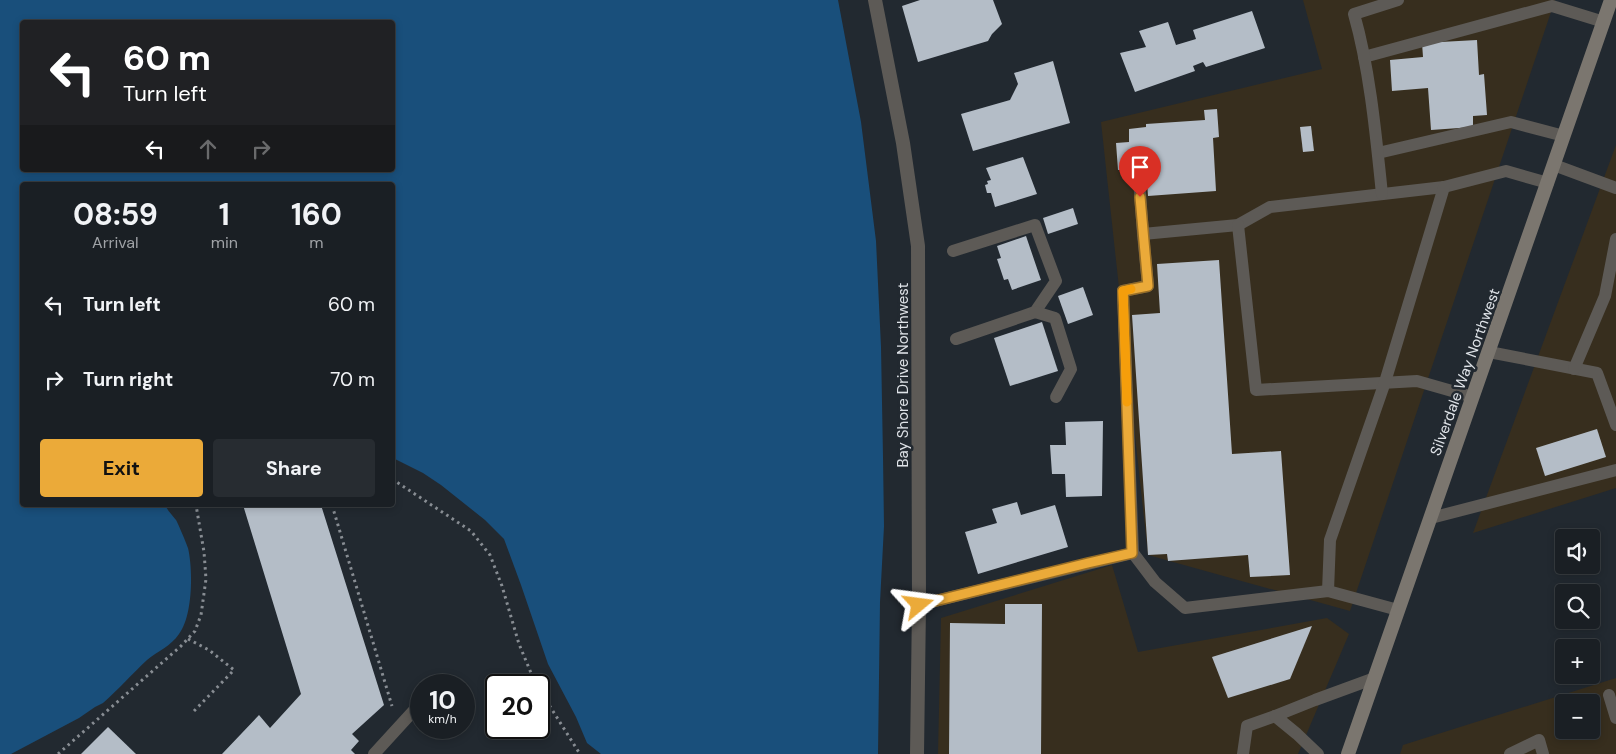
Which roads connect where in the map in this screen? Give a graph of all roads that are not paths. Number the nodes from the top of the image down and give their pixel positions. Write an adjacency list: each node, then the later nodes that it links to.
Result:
1 (875, 0): 30 (street, Bay Shore Drive Northwest)
2 (1398, 0): 5 (lane)
3 (1612, 0): 4 (main road, Silverdale Way Northwest)
4 (1604, 22): 5 (lane); 6 (main road, Silverdale Way Northwest)
5 (1364, 57): 7 (lane)
6 (1564, 136): 7 (lane); 8 (main road, Silverdale Way Northwest)
7 (1378, 153): 13 (lane)
8 (1554, 165): 10 (main road, Silverdale Way Northwest); 12 (lane)
9 (1139, 179): 15 (lane)
10 (1548, 183): 11 (lane); 20 (main road, Silverdale Way Northwest)
11 (1444, 187): 13 (lane); 22 (lane)
12 (1616, 188)
13 (1382, 194): 14 (lane)
14 (1238, 226): 15 (lane); 22 (lane)
15 (1143, 234): 28 (lane)
16 (1616, 239): 21 (lane)
17 (952, 251): 18 (lane)
18 (1035, 312): 19 (lane); 23 (lane)
19 (956, 339)
20 (1489, 352): 21 (lane); 24 (main road, Silverdale Way Northwest)
21 (1574, 369): 25 (lane)
22 (1385, 382): 24 (lane); 29 (lane)
23 (1056, 397)
24 (1473, 397): 27 (main road, Silverdale Way Northwest)
25 (1616, 424)
26 (1616, 470): 27 (lane)
27 (1431, 518): 31 (main road, Silverdale Way Northwest)
28 (1132, 553): 29 (lane); 30 (lane)
29 (1328, 591): 31 (lane)
30 (919, 605): 38 (street, Bay Shore Drive Northwest)
31 (1398, 610): 32 (main road, Silverdale Way Northwest)
32 (1374, 678): 35 (lane); 41 (main road, Silverdale Way Northwest)
33 (1609, 695): 36 (lane)
34 (410, 715): 37 (lane)
35 (1275, 716): 39 (lane); 40 (lane)
36 (1616, 718)
37 (374, 754)
38 (917, 754)
39 (1243, 754)
40 (1318, 754)
41 (1348, 754)
42 (1510, 754): 43 (lane)
43 (1543, 754)

